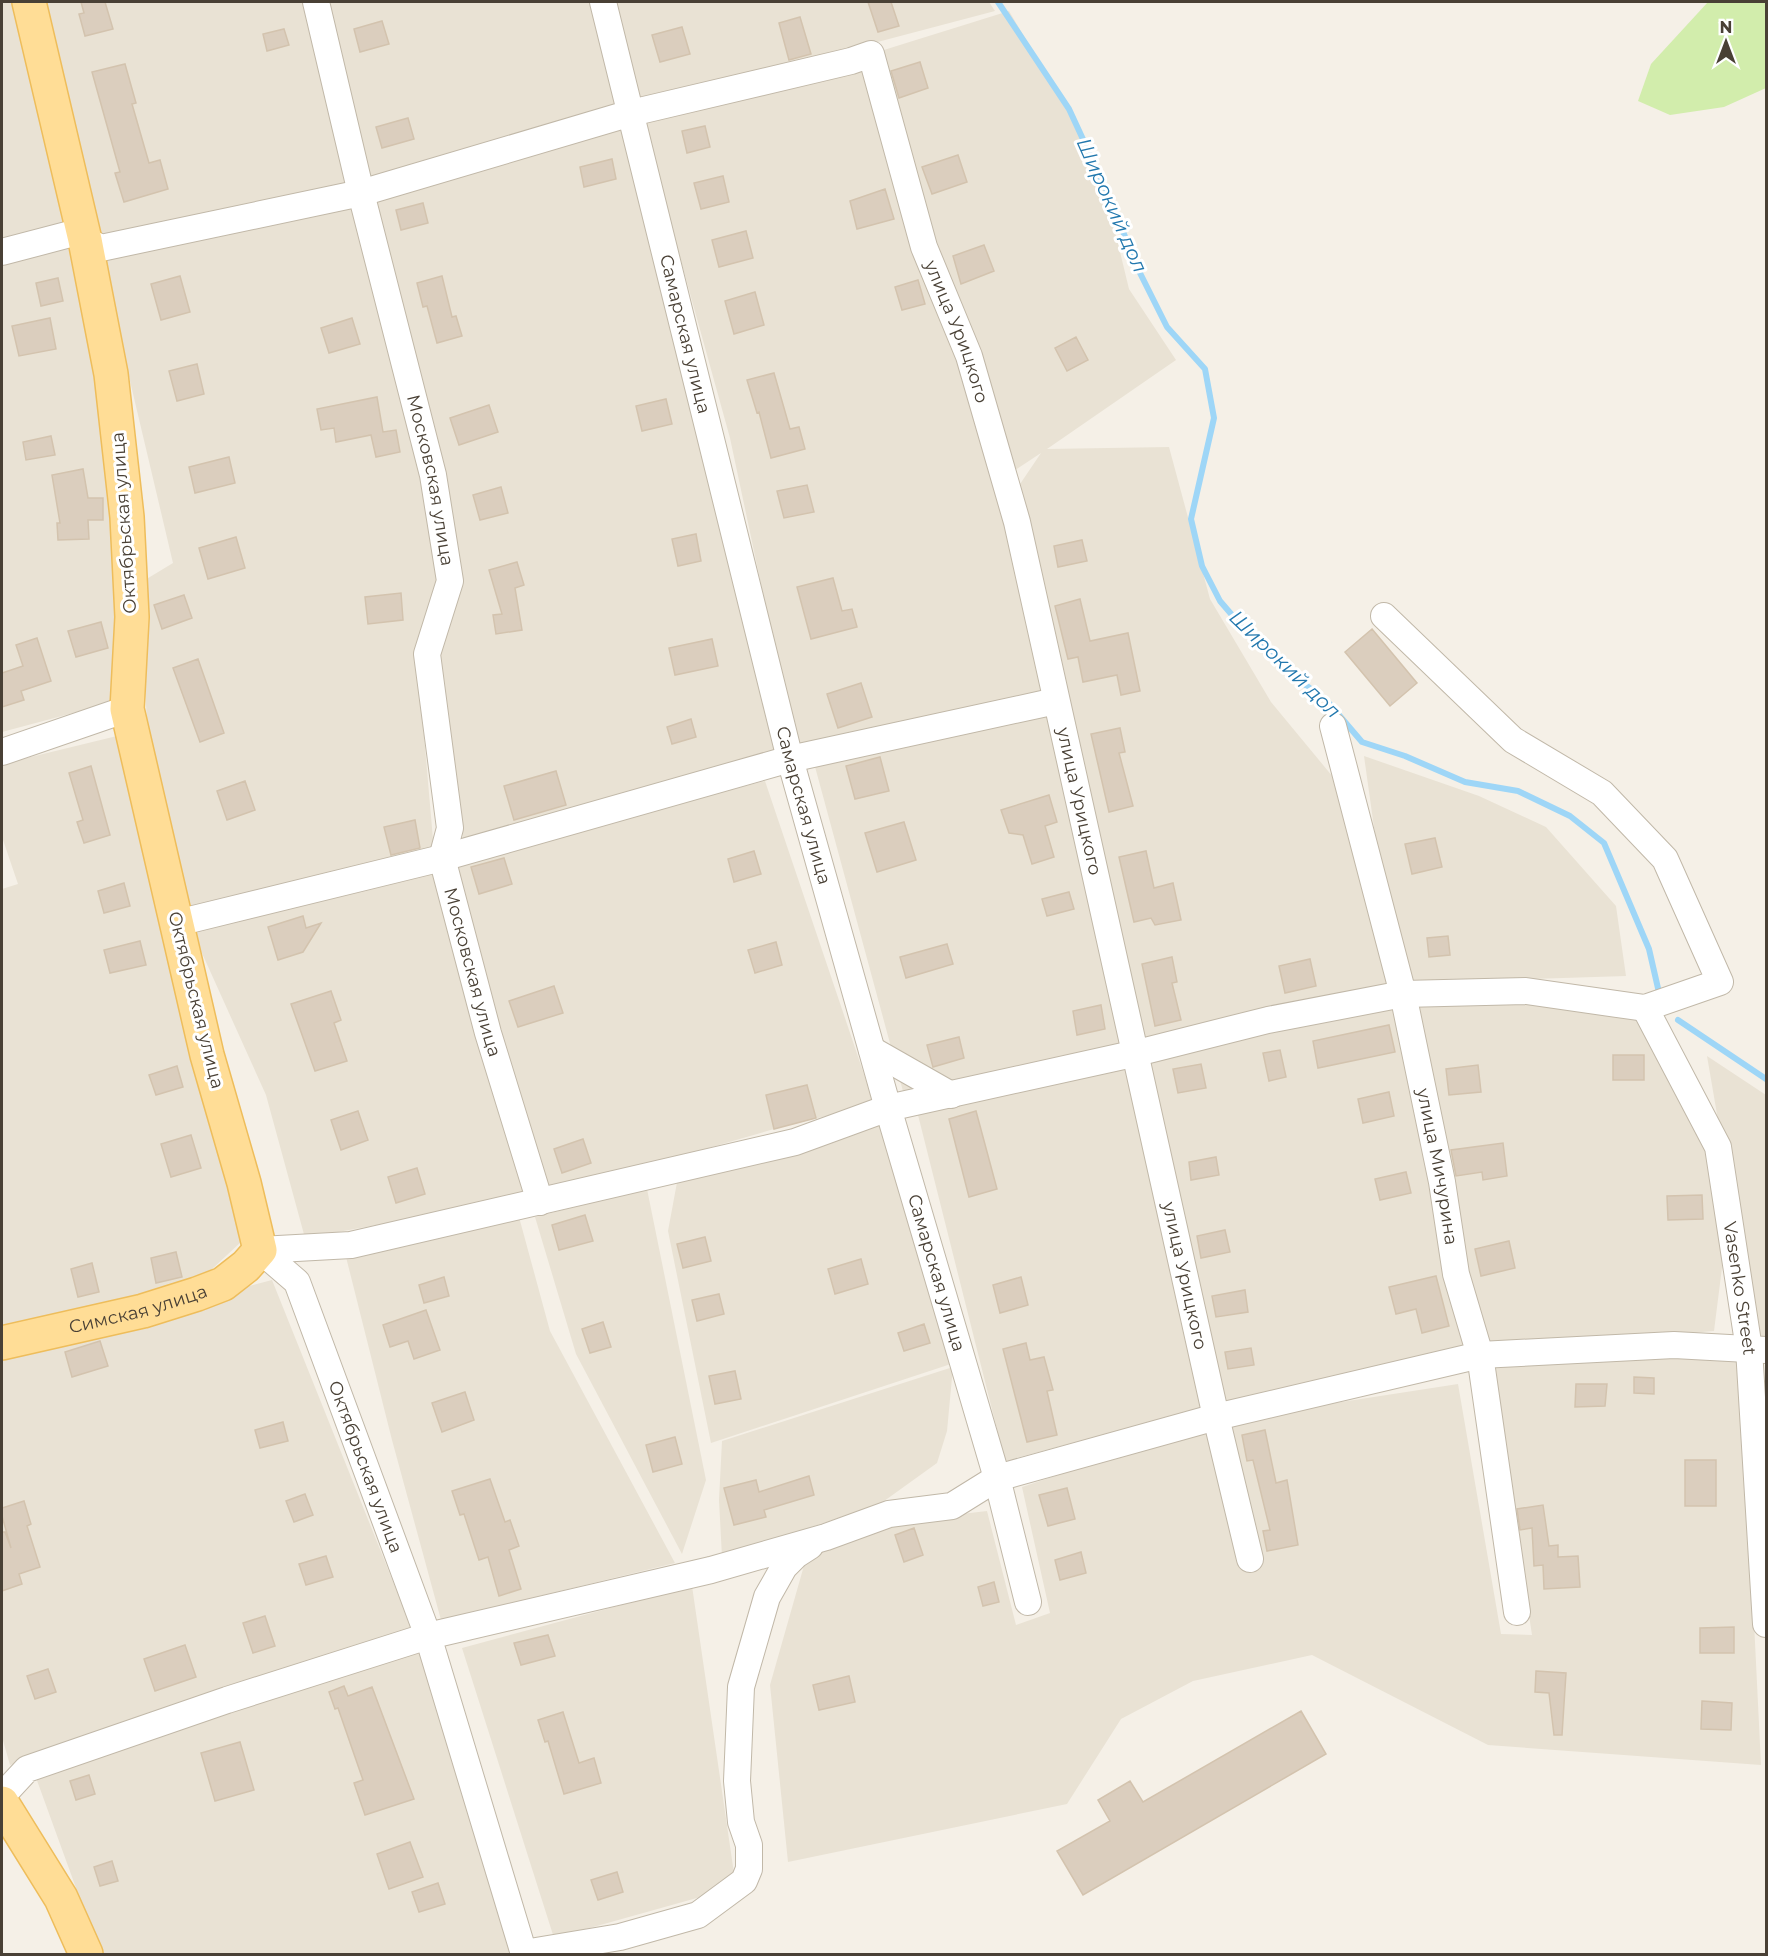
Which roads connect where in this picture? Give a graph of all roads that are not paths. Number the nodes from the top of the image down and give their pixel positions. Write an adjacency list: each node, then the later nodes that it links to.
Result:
1 (29, 2): 6 (main road, Октябрьская улица)
2 (316, 2): 5 (street, Московская улица)
3 (603, 2): 4 (street, Самарская улица)
4 (631, 113): 5 (street); 9 (street, улица Урицкого); 13 (street, Самарская улица)
5 (361, 193): 6 (street); 14 (street, Московская улица)
6 (85, 240): 7 (street); 10 (main road, Октябрьская улица)
7 (2, 252)
8 (1384, 616): 17 (street)
9 (1056, 700): 13 (street); 19 (street, улица Урицкого)
10 (127, 708): 12 (street); 15 (main road, Октябрьская улица)
11 (1333, 726): 16 (street, улица Мичурина)
12 (2, 752)
13 (790, 759): 14 (street); 18 (street, Самарская улица)
14 (442, 858): 15 (street); 22 (street, Московская улица)
15 (177, 923): 23 (main road, Октябрьская улица)
16 (1403, 994): 17 (street); 19 (street); 26 (street, улица Мичурина)
17 (1645, 1008): 25 (street, Vasenko Street)
18 (872, 1050): 20 (street); 21 (street, Самарская улица)
19 (1137, 1053): 20 (street); 27 (street, улица Урицкого)
20 (951, 1095): 21 (street)
21 (888, 1108): 22 (street); 28 (street, Самарская улица)
22 (540, 1202): 23 (street)
23 (260, 1250): 24 (main road, Симская улица); 34 (street, Октябрьская улица)
24 (2, 1343)
25 (1758, 1349): 26 (street); 33 (street, Vasenko Street)
26 (1480, 1355): 27 (street); 32 (street, улица Мичурина)
27 (1216, 1417): 28 (street); 30 (street, улица Урицкого)
28 (997, 1478): 29 (street); 31 (street, Самарская улица)
29 (826, 1537): 34 (street); 38 (street)
30 (1250, 1559)
31 (1028, 1602)
32 (1517, 1612)
33 (1767, 1624)
34 (428, 1636): 35 (street); 38 (street, Октябрьская улица)
35 (2, 1796)
36 (2, 1803): 37 (main road)
37 (86, 1954)
38 (524, 1954)

